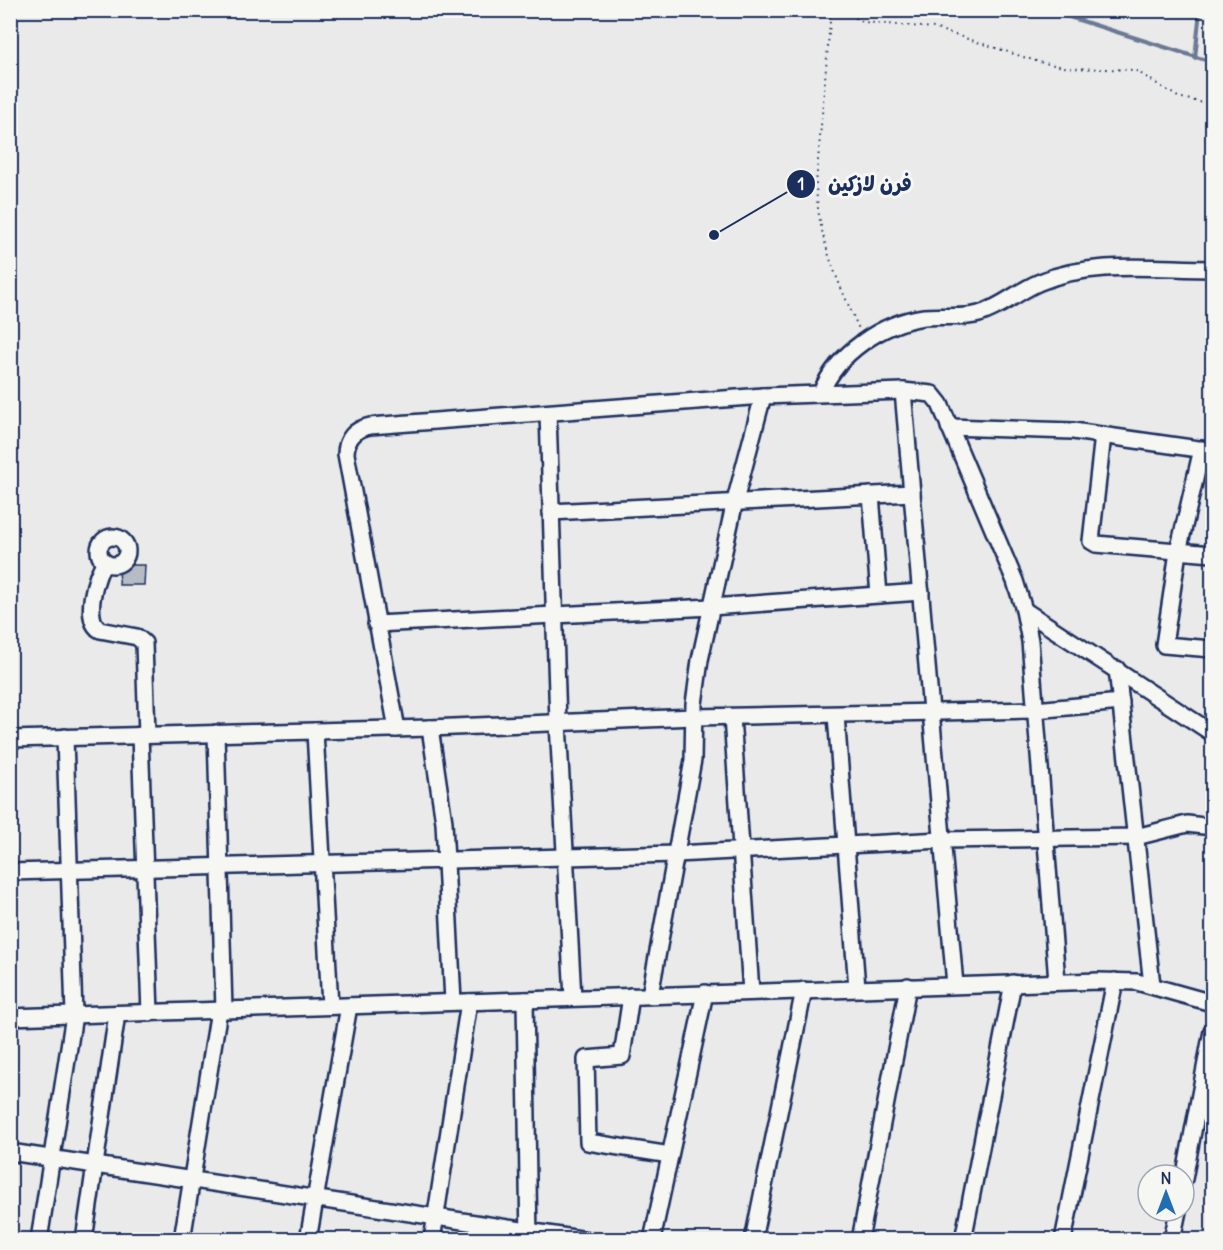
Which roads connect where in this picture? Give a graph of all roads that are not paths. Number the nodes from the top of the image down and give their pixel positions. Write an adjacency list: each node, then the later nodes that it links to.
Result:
1 (1212, 269): 3 (street)
2 (903, 391): 3 (street); 6 (street); 9 (street)
3 (821, 393): 4 (street)
4 (763, 396): 5 (street); 11 (street)
5 (548, 412): 12 (street); 21 (street)
6 (949, 427): 7 (street); 19 (street)
7 (1103, 435): 8 (street); 13 (street)
8 (1207, 450): 13 (street)
9 (912, 493): 10 (street); 16 (street)
10 (871, 495): 11 (street); 17 (street)
11 (735, 501): 12 (street); 18 (street)
12 (551, 512): 20 (street)
13 (1178, 552): 14 (street); 22 (street)
14 (1212, 554)
15 (105, 562): 36 (street)
16 (921, 592): 17 (street); 26 (street)
17 (879, 595): 18 (street)
18 (711, 607): 20 (street); 28 (street)
19 (1024, 610): 23 (street); 25 (street)
20 (554, 614): 21 (street); 30 (street)
21 (376, 624): 32 (street)
22 (1212, 649)
23 (1117, 669): 24 (street); 35 (street)
24 (1121, 702): 25 (street); 40 (street)
25 (1035, 710): 26 (street); 41 (street)
26 (931, 713): 27 (street); 42 (street)
27 (836, 715): 29 (street); 43 (street)
28 (694, 717): 29 (street); 30 (street); 45 (street)
29 (732, 717): 44 (street)
30 (558, 723): 31 (street); 46 (street)
31 (430, 728): 32 (street); 47 (street)
32 (397, 729): 33 (street)
33 (315, 731): 34 (street); 48 (street)
34 (216, 733): 36 (street); 49 (street)
35 (1212, 733)
36 (143, 735): 37 (street); 50 (street)
37 (65, 737): 38 (street); 51 (street)
38 (10, 739)
39 (1212, 827): 40 (street)
40 (1136, 837): 41 (street); 57 (street)
41 (1044, 839): 42 (street); 53 (street)
42 (942, 840): 43 (street); 56 (street)
43 (847, 844): 44 (street); 59 (street)
44 (741, 849): 45 (street); 61 (street)
45 (676, 854): 46 (street); 63 (street)
46 (565, 857): 47 (street); 65 (street)
47 (447, 860): 48 (street); 67 (street)
48 (322, 863): 49 (street); 69 (street)
49 (220, 866): 50 (street); 71 (street)
50 (145, 868): 51 (street); 72 (street)
51 (69, 870): 52 (street); 74 (street)
52 (10, 872)
53 (1057, 981): 54 (street); 55 (street)
54 (1115, 981): 57 (street); 97 (street)
55 (1013, 983): 56 (street); 96 (street)
56 (955, 985): 58 (street)
57 (1152, 985): 68 (street)
58 (908, 986): 59 (street); 95 (street)
59 (857, 988): 60 (street)
60 (804, 990): 61 (street); 94 (street)
61 (751, 992): 62 (street)
62 (705, 993): 63 (street); 78 (street)
63 (650, 995): 64 (street)
64 (631, 996): 65 (street); 78 (street)
65 (573, 998): 66 (street)
66 (525, 1000): 67 (street); 86 (street)
67 (461, 1002): 70 (street); 84 (street)
68 (1212, 1003)
69 (330, 1006): 70 (street); 71 (street)
70 (349, 1006): 83 (street)
71 (221, 1010): 72 (street); 82 (street)
72 (150, 1013): 73 (street)
73 (117, 1014): 74 (street); 81 (street)
74 (74, 1015): 75 (street); 79 (street)
75 (10, 1017)
76 (1212, 1031): 80 (street)
77 (10, 1152): 79 (street)
78 (670, 1155): 93 (street)
79 (50, 1158): 81 (street); 87 (street)
80 (1187, 1163)
81 (95, 1165): 82 (street); 88 (street)
82 (191, 1179): 83 (street); 89 (street)
83 (316, 1197): 84 (street); 90 (street)
84 (436, 1216): 86 (street); 91 (street)
85 (1175, 1223): 98 (street)
86 (529, 1236): 92 (street)
87 (39, 1239)
88 (84, 1239)
89 (182, 1239)
90 (308, 1239)
91 (432, 1239)
92 (587, 1239)
93 (652, 1239)
94 (753, 1239)
95 (860, 1239)
96 (963, 1239)
97 (1063, 1239)
98 (1172, 1239)

